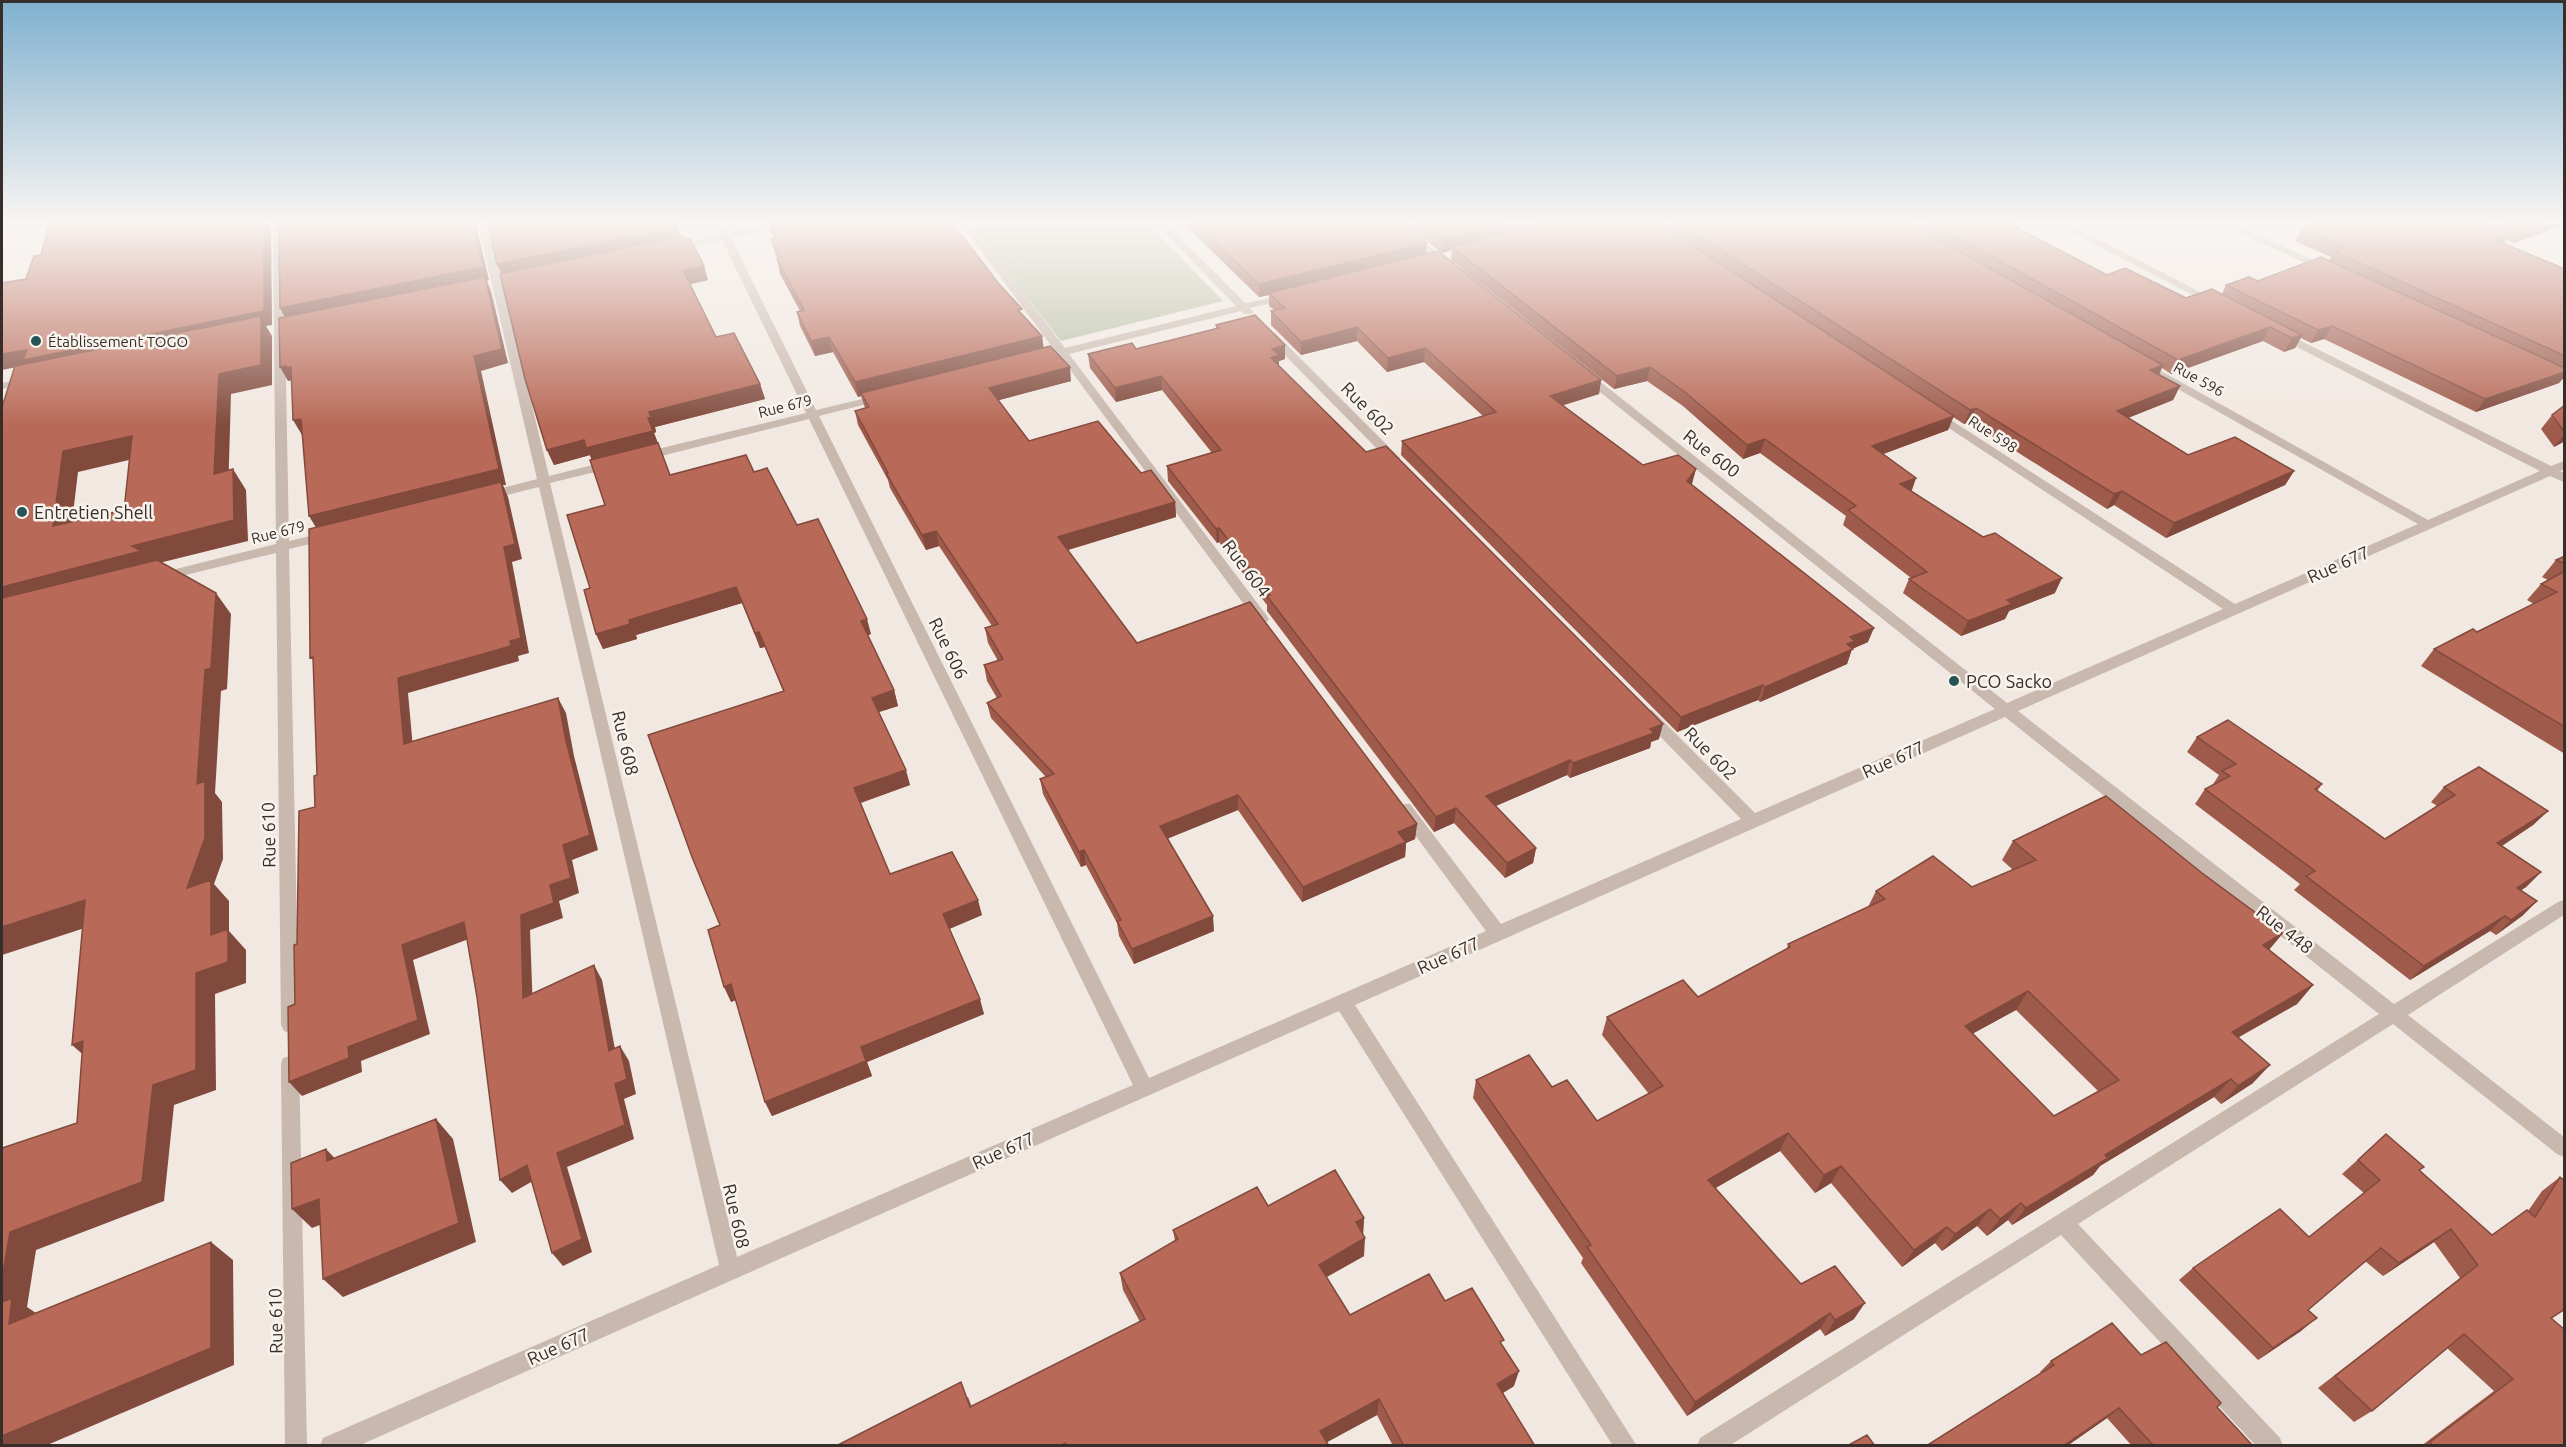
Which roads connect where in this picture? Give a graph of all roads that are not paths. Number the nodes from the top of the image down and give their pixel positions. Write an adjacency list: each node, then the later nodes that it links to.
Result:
1 (279, 292): 26 (street, Rue 610)
2 (499, 292): 22 (street, Rue 608)
3 (752, 292): 19 (street, Rue 606)
4 (1017, 292): 11 (street, Rue 604)
5 (1228, 292): 8 (street, Rue 602)
6 (2194, 292): 9 (street)
7 (1301, 293): 8 (street)
8 (1243, 307): 11 (street); 20 (street, Rue 602)
9 (2231, 310)
10 (2274, 332): 21 (street)
11 (1062, 352): 13 (street); 29 (street, Rue 604)
12 (2129, 357): 24 (street, Rue 596)
13 (1028, 361)
14 (1578, 369): 31 (street, Rue 600)
15 (36, 379): 16 (street)
16 (2, 386)
17 (892, 394): 19 (street, Rue 679)
18 (1925, 407): 28 (street, Rue 598)
19 (813, 414): 22 (street, Rue 679); 38 (street, Rue 606)
20 (1402, 467)
21 (2560, 471): 24 (street, Rue 677)
22 (544, 481): 23 (street, Rue 679); 41 (street, Rue 608)
23 (476, 498)
24 (2428, 525): 28 (street, Rue 677)
25 (340, 532): 26 (street, Rue 679)
26 (283, 546): 27 (street, Rue 679); 42 (street, Rue 610)
27 (148, 580)
28 (2234, 610): 31 (street, Rue 677)
29 (1269, 628)
30 (1636, 703): 33 (street, Rue 602)
31 (2006, 710): 33 (street, Rue 677); 37 (street, Rue 448)
32 (1398, 800): 35 (street)
33 (1753, 821): 35 (street, Rue 677)
34 (2565, 907): 37 (street)
35 (1498, 933): 36 (street, Rue 677)
36 (1343, 1002): 38 (street, Rue 677); 44 (street)
37 (2395, 1014): 39 (street, Rue 448); 40 (street)
38 (1144, 1088): 41 (street, Rue 677)
39 (2565, 1148)
40 (2063, 1223): 45 (street); 46 (street)
41 (730, 1270): 43 (street, Rue 677)
42 (296, 1446)
43 (331, 1446)
44 (1626, 1446)
45 (1708, 1446)
46 (2272, 1446)

